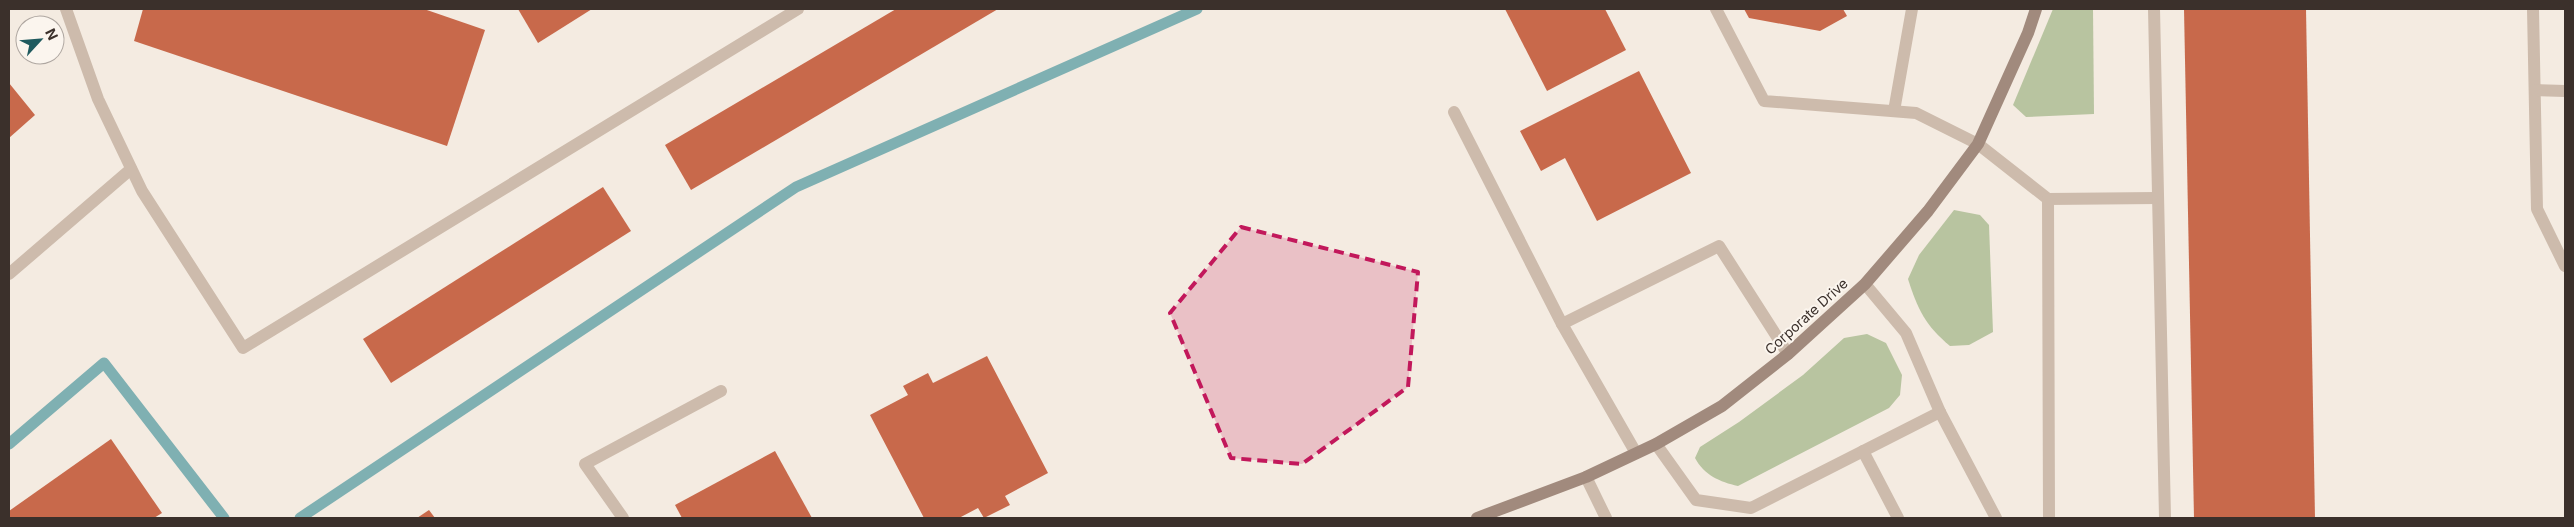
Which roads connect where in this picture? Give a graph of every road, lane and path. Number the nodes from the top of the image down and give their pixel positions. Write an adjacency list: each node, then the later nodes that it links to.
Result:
1 (66, 9): 13 (lane)
2 (798, 9): 13 (lane)
3 (1716, 9): 11 (lane)
4 (1912, 9): 11 (lane)
5 (2036, 9): 12 (street, Corporate Drive)
6 (2154, 9): 14 (lane)
7 (2533, 9): 8 (lane)
8 (2535, 90): 9 (lane); 16 (lane)
9 (2565, 91)
10 (1454, 112): 19 (lane)
11 (1894, 112): 12 (lane)
12 (1978, 144): 15 (lane); 18 (street, Corporate Drive)
13 (131, 169): 17 (lane)
14 (2157, 198): 15 (lane); 33 (lane)
15 (2048, 199): 32 (lane)
16 (2565, 266)
17 (9, 274)
18 (1865, 284): 20 (street, Corporate Drive); 22 (lane)
19 (1562, 324): 20 (lane); 25 (lane)
20 (1788, 354): 23 (street, Corporate Drive)
21 (721, 391): 27 (lane)
22 (1940, 412): 24 (lane); 31 (lane)
23 (1656, 444): 24 (lane); 25 (street, Corporate Drive)
24 (1863, 451): 30 (lane)
25 (1636, 453): 26 (street, Corporate Drive)
26 (1586, 477): 28 (street, Corporate Drive); 29 (lane)
27 (623, 518)
28 (1477, 518)
29 (1606, 518)
30 (1898, 518)
31 (1996, 518)
32 (2049, 518)
33 (2165, 518)

